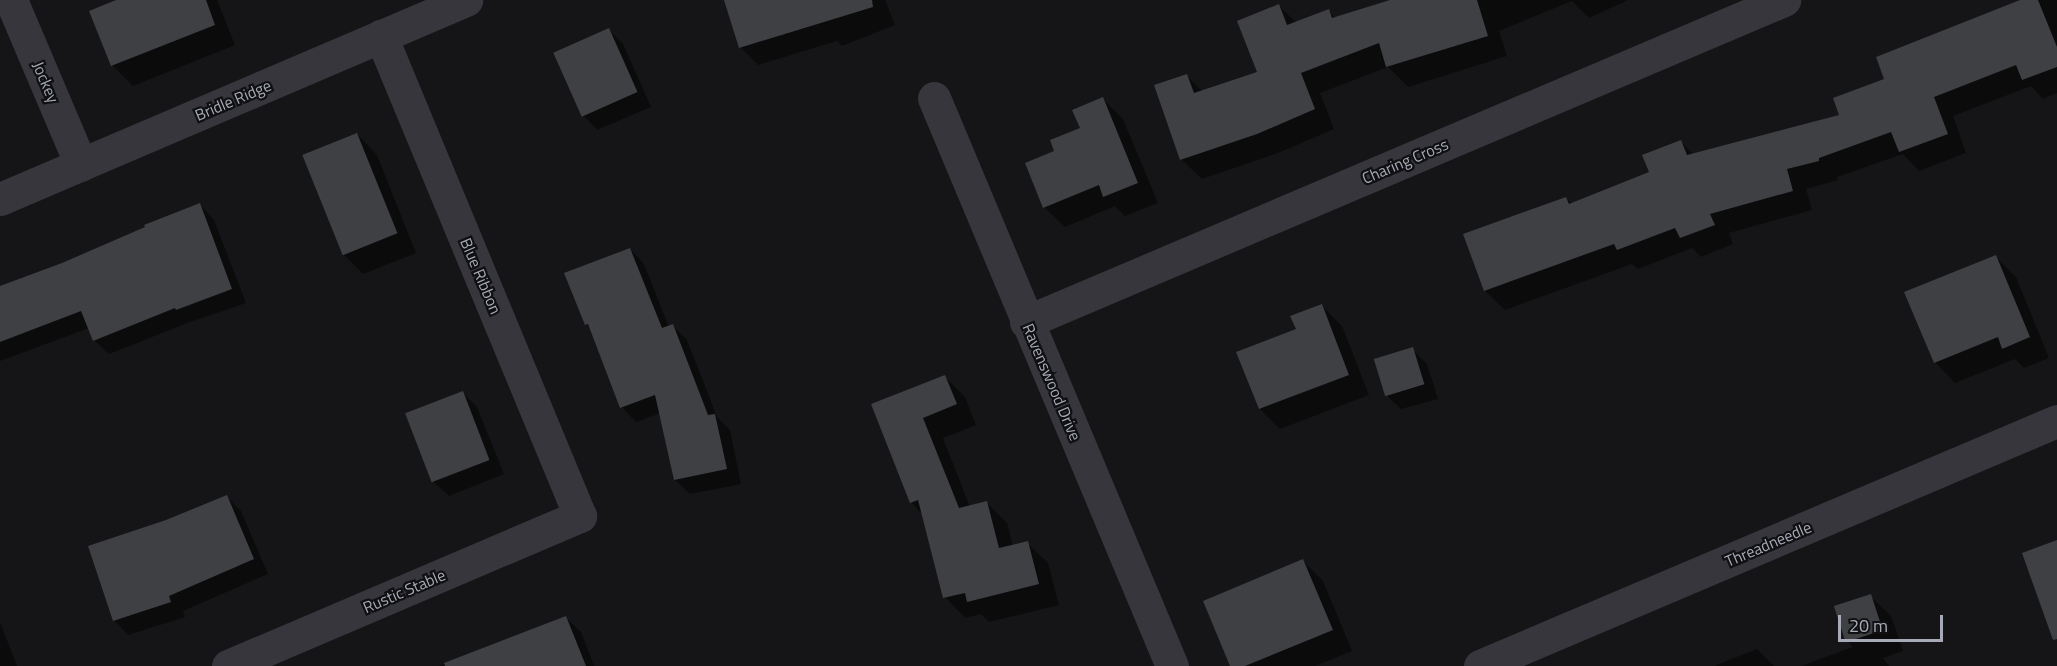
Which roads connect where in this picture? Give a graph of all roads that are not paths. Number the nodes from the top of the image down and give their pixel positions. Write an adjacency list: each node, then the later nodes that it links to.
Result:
1 (11, 0): 6 (street, Jockey)
2 (466, 0): 4 (street, Bridle Ridge)
3 (1784, 0): 8 (street, Charing Cross)
4 (381, 36): 6 (street, Bridle Ridge); 10 (street, Blue Ribbon)
5 (934, 98): 8 (street, Ravenswood Drive)
6 (81, 165): 7 (street, Bridle Ridge)
7 (0, 199)
8 (1026, 322): 12 (street, Ravenswood Drive)
9 (2057, 421): 13 (street, Threadneedle)
10 (580, 516): 11 (street, Rustic Stable)
11 (228, 666)
12 (1172, 666)
13 (1480, 666)

